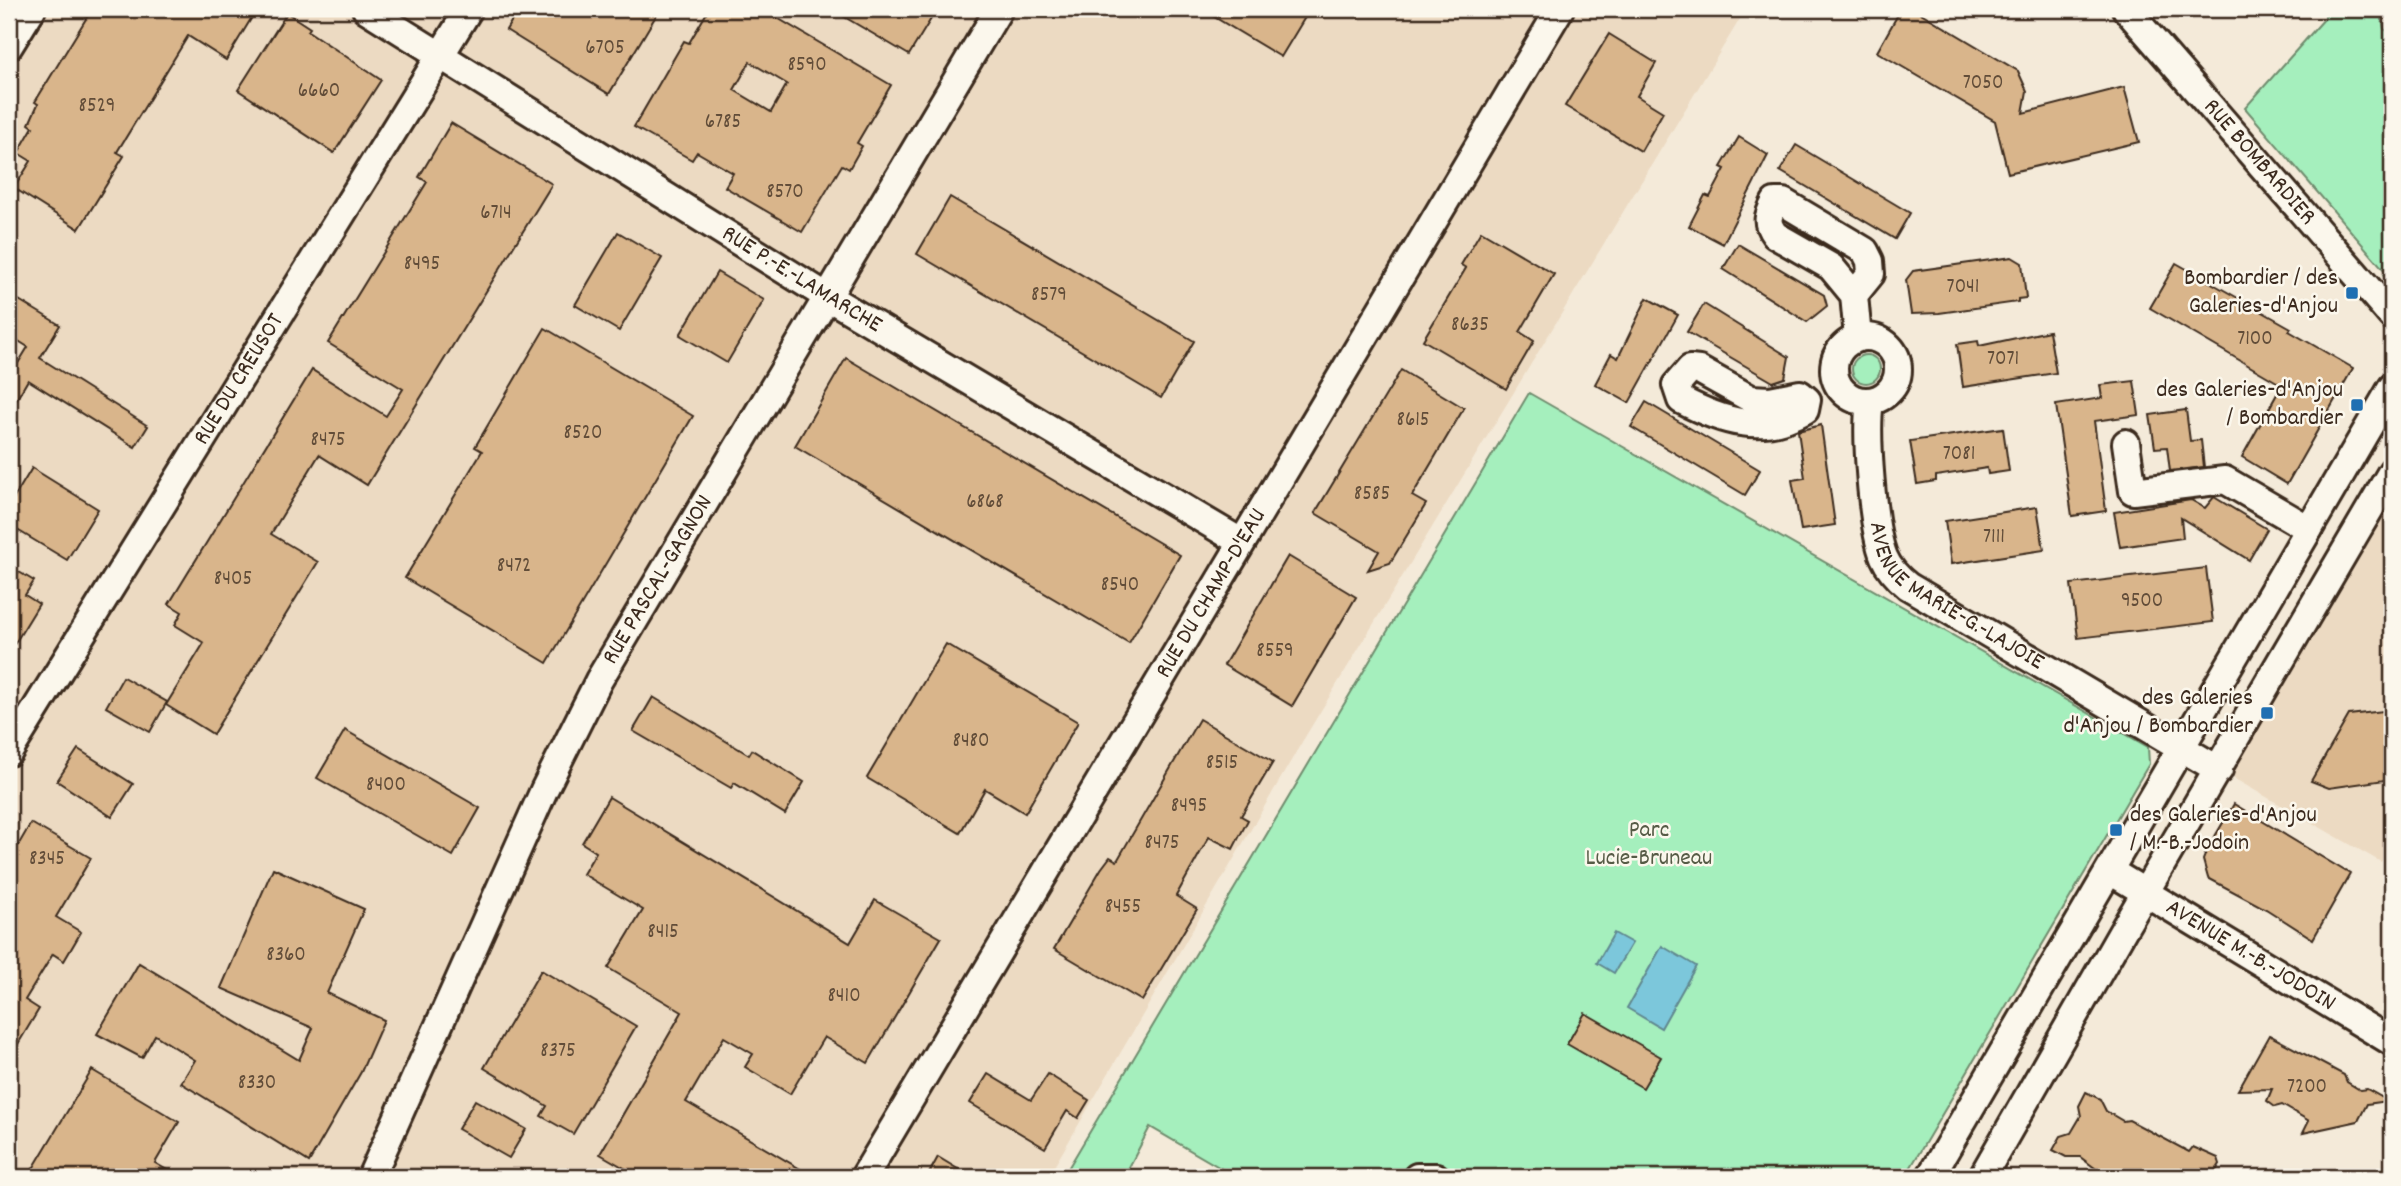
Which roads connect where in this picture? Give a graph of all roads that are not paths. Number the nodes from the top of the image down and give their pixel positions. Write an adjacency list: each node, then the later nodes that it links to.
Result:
1 (32, 9): 7 (street)
2 (366, 9): 8 (street, RUE P.-E.-LAMARCHE)
3 (469, 9): 8 (street, RUE DU CREUSOT)
4 (999, 9): 10 (street, RUE PASCAL-GAGNON)
5 (1560, 9): 20 (street, RUE DU CHAMP-D'EAU)
6 (2126, 9): 11 (street, RUE BOMBARDIER)
7 (9, 46)
8 (439, 57): 10 (street, RUE P.-E.-LAMARCHE); 22 (street, RUE DU CREUSOT)
9 (1854, 295): 12 (street)
10 (827, 296): 20 (street, RUE P.-E.-LAMARCHE); 29 (street, RUE PASCAL-GAGNON)
11 (2392, 316)
12 (1858, 338): 13 (street); 16 (street)
13 (1838, 383): 15 (street); 16 (street)
14 (2392, 387): 19 (street)
15 (1807, 400)
16 (1870, 401): 21 (street, AVENUE MARIE-G.-LAJOIE)
17 (2126, 443): 19 (street)
18 (2392, 471): 23 (street)
19 (2309, 529): 21 (street)
20 (1241, 542): 30 (street, RUE DU CHAMP-D'EAU)
21 (2182, 748): 23 (street, AVENUE MARIE-G.-LAJOIE); 24 (street)
22 (9, 752)
23 (2219, 769): 25 (street)
24 (2110, 871): 25 (street, AVENUE M.-B.-JODOIN); 27 (street)
25 (2146, 893): 26 (street, AVENUE M.-B.-JODOIN); 28 (street)
26 (2392, 1042)
27 (1950, 1143): 28 (street); 33 (street)
28 (1986, 1171)
29 (371, 1177)
30 (864, 1177)
31 (1417, 1177): 32 (street)
32 (1436, 1177)
33 (1930, 1177)

